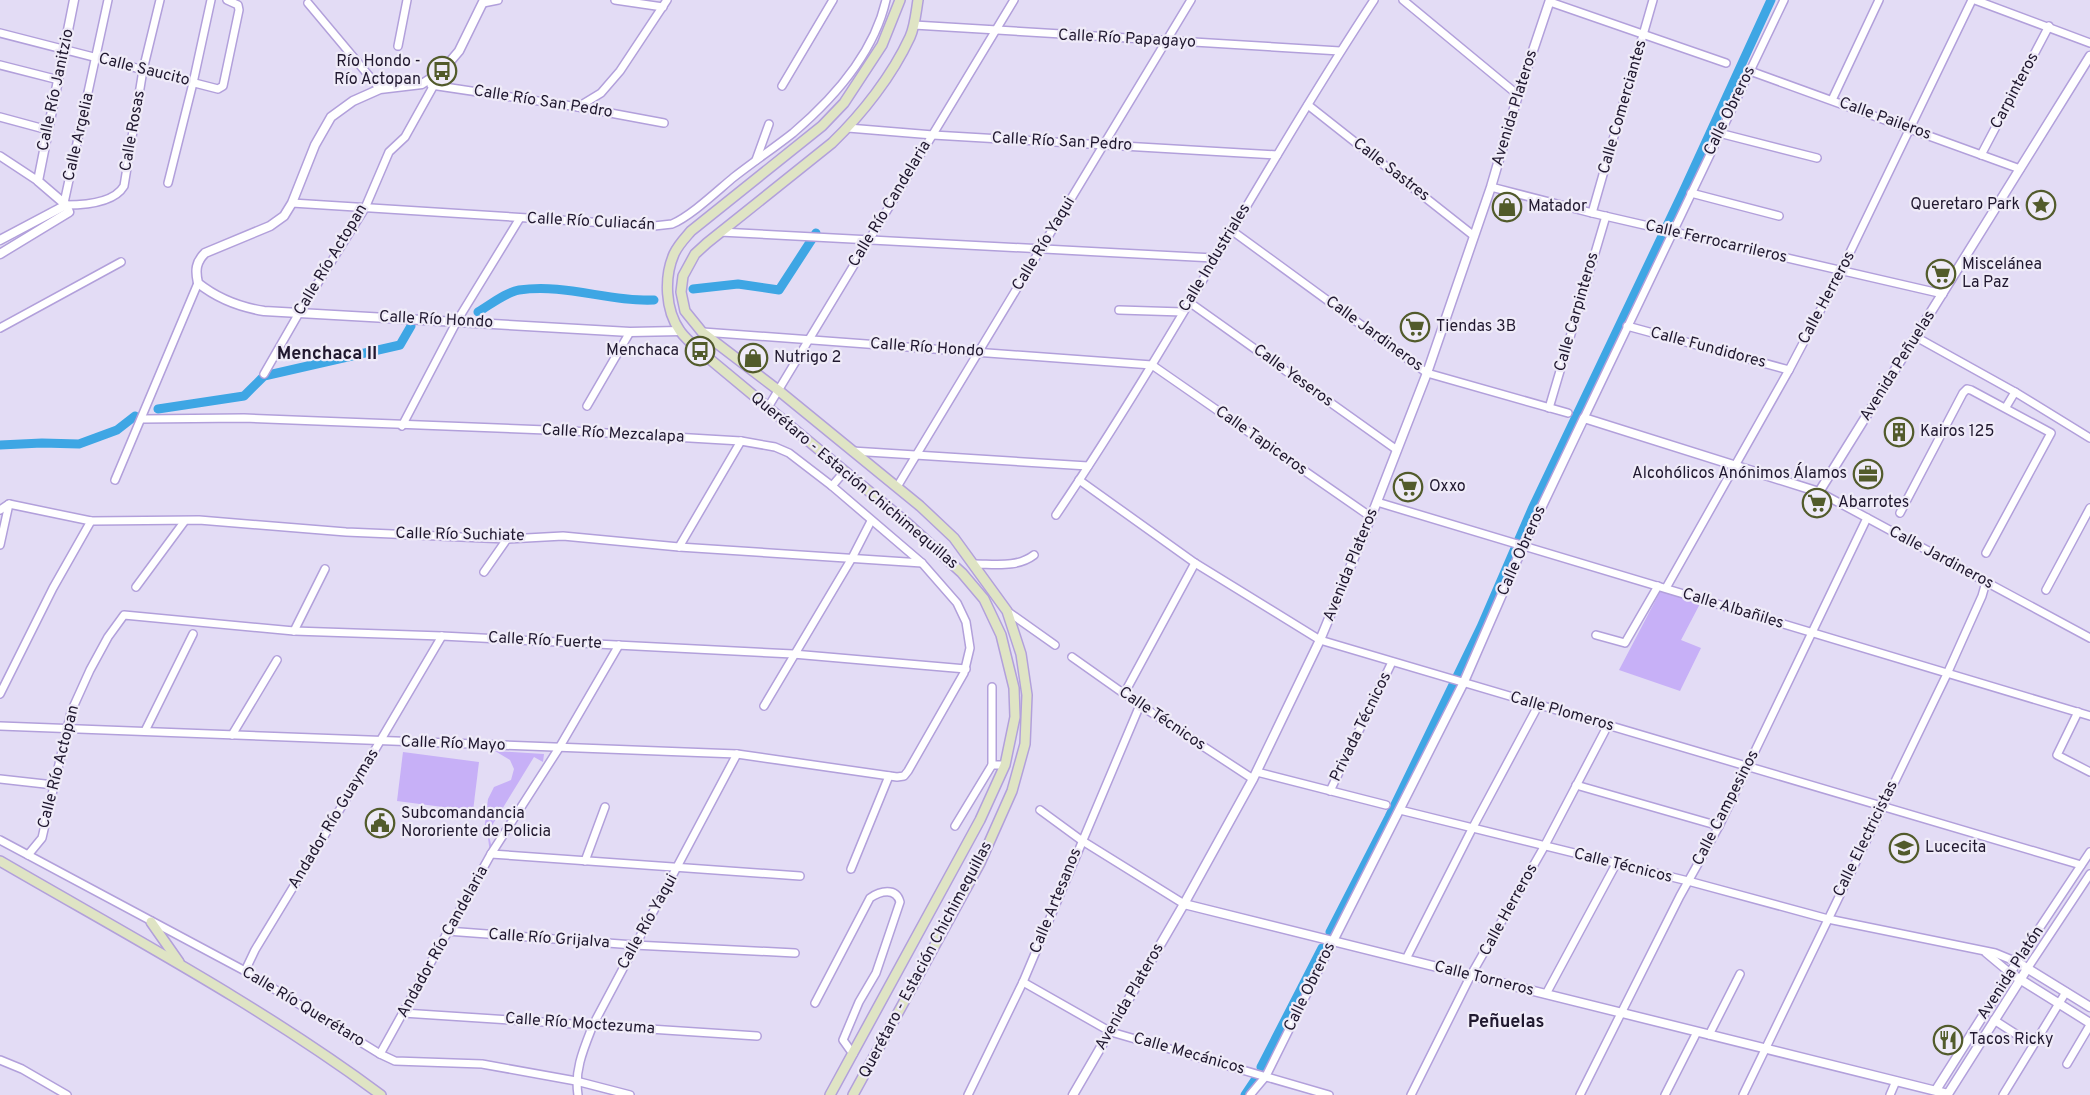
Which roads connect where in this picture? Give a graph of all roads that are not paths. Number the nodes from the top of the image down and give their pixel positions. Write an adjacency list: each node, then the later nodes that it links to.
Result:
1 (74, 0): 33 (street, Calle Río Janitzio)
2 (108, 0): 36 (street, Calle Argelia)
3 (160, 0): 39 (street, Calle Rosas)
4 (211, 0): 44 (street)
5 (226, 0): 44 (street, Calle Saucito)
6 (407, 0): 32 (street)
7 (498, 0): 21 (street)
8 (615, 0): 24 (street)
9 (833, 0): 47 (street)
10 (886, 0): 41 (street, Calle Río Culiacán)
11 (900, 0): 42 (main road, Querétaro - Estación Chichimequillas)
12 (918, 0): 25 (main road, Querétaro - Estación Chichimequillas)
13 (1014, 0): 27 (street, Calle Río Candelaria)
14 (1191, 0): 30 (street, Calle Río Yaqui)
15 (1374, 0): 34 (street, Calle Industriales)
16 (1403, 0): 49 (street)
17 (1653, 0): 29 (street, Calle Comerciantes)
18 (1784, 0): 40 (street, Calle Obreros)
19 (1878, 0): 50 (street)
20 (1974, 0): 26 (street); 59 (street, Calle Herreros)
21 (484, 1): 45 (street)
22 (1550, 1): 29 (street); 49 (street, Avenida Plateros)
23 (308, 3): 48 (street)
24 (665, 3): 53 (street)
25 (914, 25): 27 (street, Calle Río Papagayo); 58 (main road, Querétaro - Estación Chichimequillas)
26 (2049, 26): 31 (street); 65 (street, Carpinteros)
27 (995, 31): 30 (street, Calle Río Papagayo); 62 (street, Calle Río Candelaria)
28 (0, 33): 33 (street, Calle Saucito)
29 (1643, 35): 37 (street); 77 (street, Calle Comerciantes)
30 (1166, 41): 34 (street, Calle Río Papagayo); 63 (street, Calle Río Yaqui)
31 (2090, 42)
32 (398, 46)
33 (65, 50): 36 (street, Calle Saucito); 43 (street, Calle Río Janitzio)
34 (1340, 51): 51 (street, Calle Industriales)
35 (2090, 56): 69 (street, Avenida Peñuelas)
36 (97, 58): 39 (street, Calle Saucito); 75 (street, Calle Argelia)
37 (1726, 63)
38 (0, 65): 43 (street)
39 (143, 70): 44 (street, Calle Saucito); 75 (street, Calle Rosas)
40 (1750, 71): 50 (street, Calle Paileros); 61 (street, Calle Obreros)
41 (848, 75): 42 (street); 52 (street, Calle Río Culiacán)
42 (862, 77): 55 (main road, Querétaro - Estación Chichimequillas)
43 (59, 80): 60 (street, Calle Río Janitzio)
44 (193, 83): 71 (street)
45 (422, 84): 46 (street, Calle Río San Pedro); 48 (street)
46 (434, 85): 53 (street, Calle Río San Pedro); 76 (street, Calle Río Actopan)
47 (782, 86)
48 (380, 89): 74 (street)
49 (1518, 95): 72 (street, Avenida Plateros)
50 (1832, 100): 59 (street, Calle Paileros)
51 (1308, 105): 64 (street, Calle Industriales); 84 (street, Calle Sastres)
52 (822, 106): 55 (street); 68 (street, Calle Río Culiacán)
53 (578, 107): 56 (street, Calle Río San Pedro)
54 (0, 117): 60 (street)
55 (830, 118): 102 (main road, Querétaro - Estación Chichimequillas)
56 (664, 123)
57 (769, 124): 68 (street)
58 (848, 128): 62 (street, Calle Río San Pedro); 83 (main road, Querétaro - Estación Chichimequillas)
59 (1911, 129): 65 (street, Calle Paileros); 91 (street, Calle Herreros)
60 (48, 130): 70 (street, Calle Río Janitzio)
61 (1719, 133): 67 (street); 73 (street, Calle Obreros)
62 (933, 135): 63 (street, Calle Río San Pedro); 86 (street, Calle Río Candelaria)
63 (1104, 145): 64 (street, Calle Río San Pedro); 87 (street, Calle Río Yaqui)
64 (1277, 155): 81 (street, Calle Industriales)
65 (1981, 155): 69 (street, Calle Paileros)
66 (0, 156): 70 (street)
67 (1817, 158)
68 (756, 159): 80 (street, Calle Río Culiacán)
69 (2020, 169): 93 (street, Avenida Peñuelas)
70 (38, 181): 75 (street)
71 (168, 183)
72 (1491, 187): 77 (street, Calle Ferrocarrileros); 84 (street, Avenida Plateros)
73 (1690, 193): 79 (street); 82 (street, Calle Obreros)
74 (292, 203): 76 (street, Calle Río Culiacán); 92 (street)
75 (66, 207): 85 (street); 88 (street)
76 (365, 208): 80 (street, Calle Río Culiacán); 97 (street, Calle Río Actopan)
77 (1592, 213): 78 (street, Calle Ferrocarrileros)
78 (1606, 216): 82 (street, Calle Ferrocarrileros); 116 (street, Calle Carpinteros)
79 (1779, 216)
80 (520, 219): 98 (street)
81 (1231, 230): 89 (street, Calle Industriales); 109 (street, Calle Jardineros)
82 (1670, 230): 91 (street, Calle Ferrocarrileros); 99 (street, Calle Obreros)
83 (720, 232): 86 (street); 103 (main road, Querétaro - Estación Chichimequillas)
84 (1474, 236): 109 (street, Avenida Plateros)
85 (1, 239)
86 (869, 240): 87 (street); 105 (street, Calle Río Candelaria)
87 (1041, 249): 89 (street); 106 (street, Calle Río Yaqui)
88 (0, 254)
89 (1214, 258): 94 (street, Calle Industriales)
90 (121, 262): 100 (street)
91 (1841, 271): 93 (street, Calle Ferrocarrileros); 108 (street, Calle Herreros)
92 (198, 283): 97 (street, Calle Río Hondo); 121 (street)
93 (1943, 294): 104 (street, Avenida Peñuelas)
94 (1190, 302): 96 (street, Calle Industriales); 125 (street, Calle Yeseros)
95 (1119, 310): 96 (street)
96 (1183, 312): 107 (street, Calle Industriales)
97 (299, 313): 98 (street, Calle Río Hondo); 110 (street, Calle Río Actopan)
98 (458, 321): 101 (street, Calle Río Hondo); 122 (street)
99 (1628, 326): 108 (street, Calle Fundidores); 120 (street, Calle Obreros)
100 (0, 328)
101 (630, 332): 102 (street, Calle Río Hondo); 114 (street)
102 (680, 332): 117 (main road, Querétaro - Estación Chichimequillas)
103 (702, 332): 105 (street, Calle Río Hondo); 111 (main road, Querétaro - Estación Chichimequillas)
104 (1916, 337): 112 (street); 135 (street, Avenida Peñuelas)
105 (807, 341): 106 (street, Calle Río Hondo); 111 (street, Calle Río Candelaria)
106 (979, 352): 107 (street, Calle Río Hondo); 127 (street, Calle Río Yaqui)
107 (1152, 365): 129 (street, Calle Industriales); 142 (street, Calle Tapiceros)
108 (1789, 370): 128 (street, Calle Herreros)
109 (1427, 373): 116 (street, Calle Jardineros); 125 (street, Avenida Plateros)
110 (264, 374)
111 (778, 390): 117 (street, Calle Río Candelaria); 126 (main road, Querétaro - Estación Chichimequillas)
112 (2014, 392): 113 (street); 115 (street)
113 (2024, 398): 119 (street); 123 (street)
114 (587, 406)
115 (2006, 407): 119 (street); 140 (street)
116 (1549, 408): 118 (street, Calle Jardineros)
117 (767, 409): 130 (main road, Querétaro - Estación Chichimequillas)
118 (1568, 413)
119 (2016, 413): 151 (street)
120 (1584, 417): 128 (street, Calle Jardineros); 148 (street, Calle Obreros)
121 (142, 419): 122 (street, Calle Río Mezcalapa); 131 (street)
122 (402, 426): 124 (street, Calle Río Mezcalapa)
123 (2090, 438)
124 (741, 441): 133 (street, Calle Río Mezcalapa); 150 (street)
125 (1397, 450): 136 (street, Avenida Plateros)
126 (852, 451): 127 (street); 134 (main road, Querétaro - Estación Chichimequillas)
127 (916, 454): 129 (street); 134 (street, Calle Río Yaqui)
128 (1735, 464): 135 (street, Calle Jardineros); 162 (street, Calle Herreros)
129 (1088, 466): 132 (street, Calle Industriales)
130 (844, 471): 133 (street); 199 (main road, Querétaro - Estación Chichimequillas)
131 (115, 480)
132 (1079, 480): 141 (street, Calle Industriales); 155 (street, Calle Plomeros)
133 (832, 486): 145 (street, Calle Río Mezcalapa)
134 (897, 487): 156 (main road, Querétaro - Estación Chichimequillas)
135 (1819, 492): 143 (street, Calle Jardineros)
136 (1377, 502): 142 (street, Avenida Plateros); 148 (street, Calle Albañiles)
137 (9, 504): 139 (street); 144 (street, Calle Río Suchiate); 149 (street)
138 (2090, 507): 163 (street)
139 (0, 510)
140 (1900, 513)
141 (1056, 515)
142 (1371, 517): 172 (street, Avenida Plateros)
143 (1867, 519): 159 (street, Calle Jardineros); 167 (street, Calle Campesinos)
144 (91, 521): 146 (street, Calle Río Suchiate); 183 (street)
145 (871, 521): 153 (street); 154 (street, Calle Río Mezcalapa)
146 (184, 522): 147 (street, Calle Río Suchiate); 161 (street)
147 (507, 539): 150 (street, Calle Río Suchiate); 158 (street)
148 (1518, 544): 160 (street, Calle Albañiles); 181 (street, Calle Obreros)
149 (0, 545)
150 (679, 547): 153 (street, Calle Río Suchiate)
151 (1986, 553)
152 (1034, 555): 156 (street)
153 (852, 558): 154 (street, Calle Río Suchiate); 175 (street)
154 (922, 563): 179 (street, Calle Río Mezcalapa)
155 (1195, 563): 172 (street, Calle Plomeros); 184 (street)
156 (974, 564): 164 (main road, Querétaro - Estación Chichimequillas)
157 (325, 569): 166 (street)
158 (484, 572)
159 (1986, 582): 171 (street, Calle Jardineros); 180 (street, Calle Electricistas)
160 (1658, 586): 162 (street, Calle Albañiles); 169 (street)
161 (136, 587)
162 (1666, 588): 167 (street, Calle Albañiles)
163 (2046, 590)
164 (1007, 611): 174 (street); 279 (main road, Querétaro - Estación Chichimequillas)
165 (124, 615): 166 (street, Calle Río Fuerte); 192 (street, Calle Río Actopan)
166 (294, 631): 170 (street, Calle Río Fuerte)
167 (1811, 633): 180 (street, Calle Albañiles); 200 (street, Calle Campesinos)
168 (193, 634): 193 (street)
169 (1596, 635)
170 (442, 636): 173 (street, Calle Río Fuerte); 195 (street, Andador Río Guaymas)
171 (2090, 638)
172 (1320, 640): 178 (street, Calle Plomeros); 203 (street, Avenida Plateros)
173 (619, 645): 175 (street, Calle Río Fuerte); 196 (street, Andador Río Candelaria)
174 (1055, 645)
175 (793, 654): 179 (street, Calle Río Fuerte); 187 (street)
176 (1072, 657): 184 (street, Calle Técnicos)
177 (277, 660): 194 (street)
178 (1392, 662): 181 (street, Calle Plomeros); 207 (street, Privada Técnicos)
179 (966, 669): 202 (street, Calle Río Mayo)
180 (1947, 674): 188 (street, Calle Albañiles); 210 (street, Calle Electricistas)
181 (1462, 683): 185 (street, Calle Plomeros); 212 (street, Calle Obreros)
182 (992, 687): 198 (street)
183 (0, 693)
184 (1124, 694): 186 (street, Calle Técnicos)
185 (1539, 704): 190 (street, Calle Plomeros); 215 (street)
186 (1140, 705): 203 (street, Calle Técnicos); 217 (street, Calle Artesanos)
187 (764, 706)
188 (2078, 712): 189 (street, Calle Albañiles); 201 (street)
189 (2090, 716)
190 (1608, 725): 200 (street, Calle Plomeros); 206 (street, Calle Herreros)
191 (0, 726): 192 (street, Calle Río Mayo)
192 (67, 728): 193 (street, Calle Río Mayo); 205 (street, Calle Río Actopan)
193 (145, 731): 194 (street, Calle Río Mayo)
194 (232, 735): 195 (street, Calle Río Mayo)
195 (381, 741): 196 (street, Calle Río Mayo); 243 (street, Andador Río Guaymas)
196 (559, 748): 197 (street, Calle Río Mayo); 220 (street, Andador Río Candelaria)
197 (736, 754): 202 (street, Calle Río Mayo); 226 (street, Calle Río Yaqui)
198 (992, 765): 199 (street); 213 (street)
199 (1005, 765): 266 (main road, Querétaro - Estación Chichimequillas)
200 (1747, 767): 210 (street, Calle Plomeros); 214 (street, Calle Campesinos)
201 (2090, 772)
202 (889, 776): 227 (street)
203 (1255, 776): 207 (street, Calle Técnicos); 231 (street, Avenida Plateros)
204 (0, 779): 205 (street)
205 (54, 785): 221 (street, Calle Río Actopan)
206 (1576, 785): 214 (street); 218 (street, Calle Herreros)
207 (1330, 791): 208 (street, Calle Técnicos)
208 (1386, 805)
209 (605, 807): 223 (street)
210 (1882, 807): 225 (street, Calle Plomeros); 232 (street, Calle Electricistas)
211 (1040, 810): 217 (street, Calle Torneros)
212 (1400, 810): 215 (street, Calle Técnicos); 235 (street, Calle Obreros)
213 (955, 826)
214 (1719, 826): 230 (street, Calle Campesinos)
215 (1472, 829): 218 (street, Calle Técnicos); 239 (street)
216 (0, 840): 221 (street, Calle Río Querétaro)
217 (1081, 840): 231 (street, Calle Torneros); 248 (street, Calle Artesanos)
218 (1544, 847): 224 (street, Calle Técnicos); 246 (street, Calle Herreros)
219 (2090, 852): 225 (street, Avenida Platón)
220 (491, 854): 223 (street); 234 (street, Andador Río Candelaria)
221 (28, 855): 233 (street, Calle Río Querétaro)
222 (0, 861): 241 (main road, Calle Río Querétaro)
223 (585, 861): 226 (street)
224 (1616, 864): 230 (street, Calle Técnicos); 250 (street)
225 (2081, 865): 240 (street, Avenida Platón)
226 (678, 867): 229 (street); 236 (street, Calle Río Yaqui)
227 (851, 869)
228 (2090, 874): 242 (street, Avenida Platón)
229 (800, 876)
230 (1688, 881): 232 (street, Calle Técnicos); 254 (street, Calle Campesinos)
231 (1184, 904): 235 (street, Calle Torneros); 259 (street, Avenida Plateros)
232 (1828, 919): 238 (street, Calle Técnicos); 264 (street, Calle Electricistas)
233 (151, 922): 241 (main road); 243 (street, Calle Río Querétaro)
234 (447, 931): 236 (street, Calle Río Grijalva); 255 (street, Andador Río Candelaria)
235 (1333, 941): 239 (street, Calle Torneros); 269 (street, Calle Obreros)
236 (634, 945): 237 (street, Calle Río Grijalva); 258 (street, Calle Río Yaqui)
237 (795, 953)
238 (1986, 953): 240 (street, Calle Técnicos); 244 (street)
239 (1406, 959): 246 (street, Calle Torneros)
240 (2017, 962): 242 (street); 244 (street, Avenida Platón)
241 (180, 964): 275 (main road, Calle Río Querétaro)
242 (2027, 969): 247 (street, Avenida Platón); 249 (street)
243 (245, 971): 265 (street, Calle Río Querétaro)
244 (2010, 973): 247 (street); 272 (street, Avenida Platón)
245 (1740, 974): 261 (street)
246 (1472, 975): 250 (street, Calle Torneros); 284 (street, Calle Herreros)
247 (2020, 979): 252 (street); 256 (street, Avenida Platón)
248 (1023, 982): 259 (street, Calle Mecánicos); 280 (street, Calle Artesanos)
249 (2066, 992): 252 (street); 253 (street)
250 (1546, 994): 254 (street, Calle Torneros)
251 (815, 1003): 266 (street)
252 (2059, 1004): 257 (street); 290 (street)
253 (2090, 1007)
254 (1622, 1012): 260 (street, Calle Torneros); 285 (street, Calle Campesinos)
255 (403, 1013): 258 (street, Calle Río Moctezuma); 265 (street, Andador Río Candelaria)
256 (1994, 1020): 263 (street); 289 (street, Avenida Platón)
257 (2090, 1024): 268 (street)
258 (592, 1025): 262 (street, Calle Río Moctezuma); 271 (street, Calle Río Yaqui)
259 (1111, 1032): 269 (street, Calle Mecánicos); 281 (street, Avenida Plateros)
260 (1697, 1032): 261 (street, Calle Torneros); 286 (street)
261 (1709, 1035): 264 (street, Calle Torneros)
262 (758, 1036)
263 (2022, 1038)
264 (1764, 1049): 270 (street, Calle Torneros); 287 (street, Calle Electricistas)
265 (380, 1054): 271 (street, Calle Río Querétaro)
266 (853, 1054): 278 (main road, Querétaro - Estación Chichimequillas)
267 (0, 1060): 274 (street)
268 (2067, 1064)
269 (1263, 1075): 273 (street, Calle Mecánicos); 282 (street, Calle Obreros)
270 (1896, 1081): 272 (street, Calle Torneros); 288 (street)
271 (576, 1082): 276 (street, Calle Río Yaqui); 277 (street, Calle Río Querétaro)
272 (1935, 1093): 289 (street, Calle Torneros)
273 (1317, 1094): 283 (street, Calle Mecánicos)
274 (67, 1095)
275 (381, 1095)
276 (578, 1095)
277 (630, 1095)
278 (830, 1095)
279 (853, 1095)
280 (968, 1095)
281 (1073, 1095)
282 (1250, 1095)
283 (1329, 1095)
284 (1411, 1095)
285 (1580, 1095)
286 (1665, 1095)
287 (1743, 1095)
288 (1890, 1095)
289 (1949, 1095)
290 (2003, 1095)

